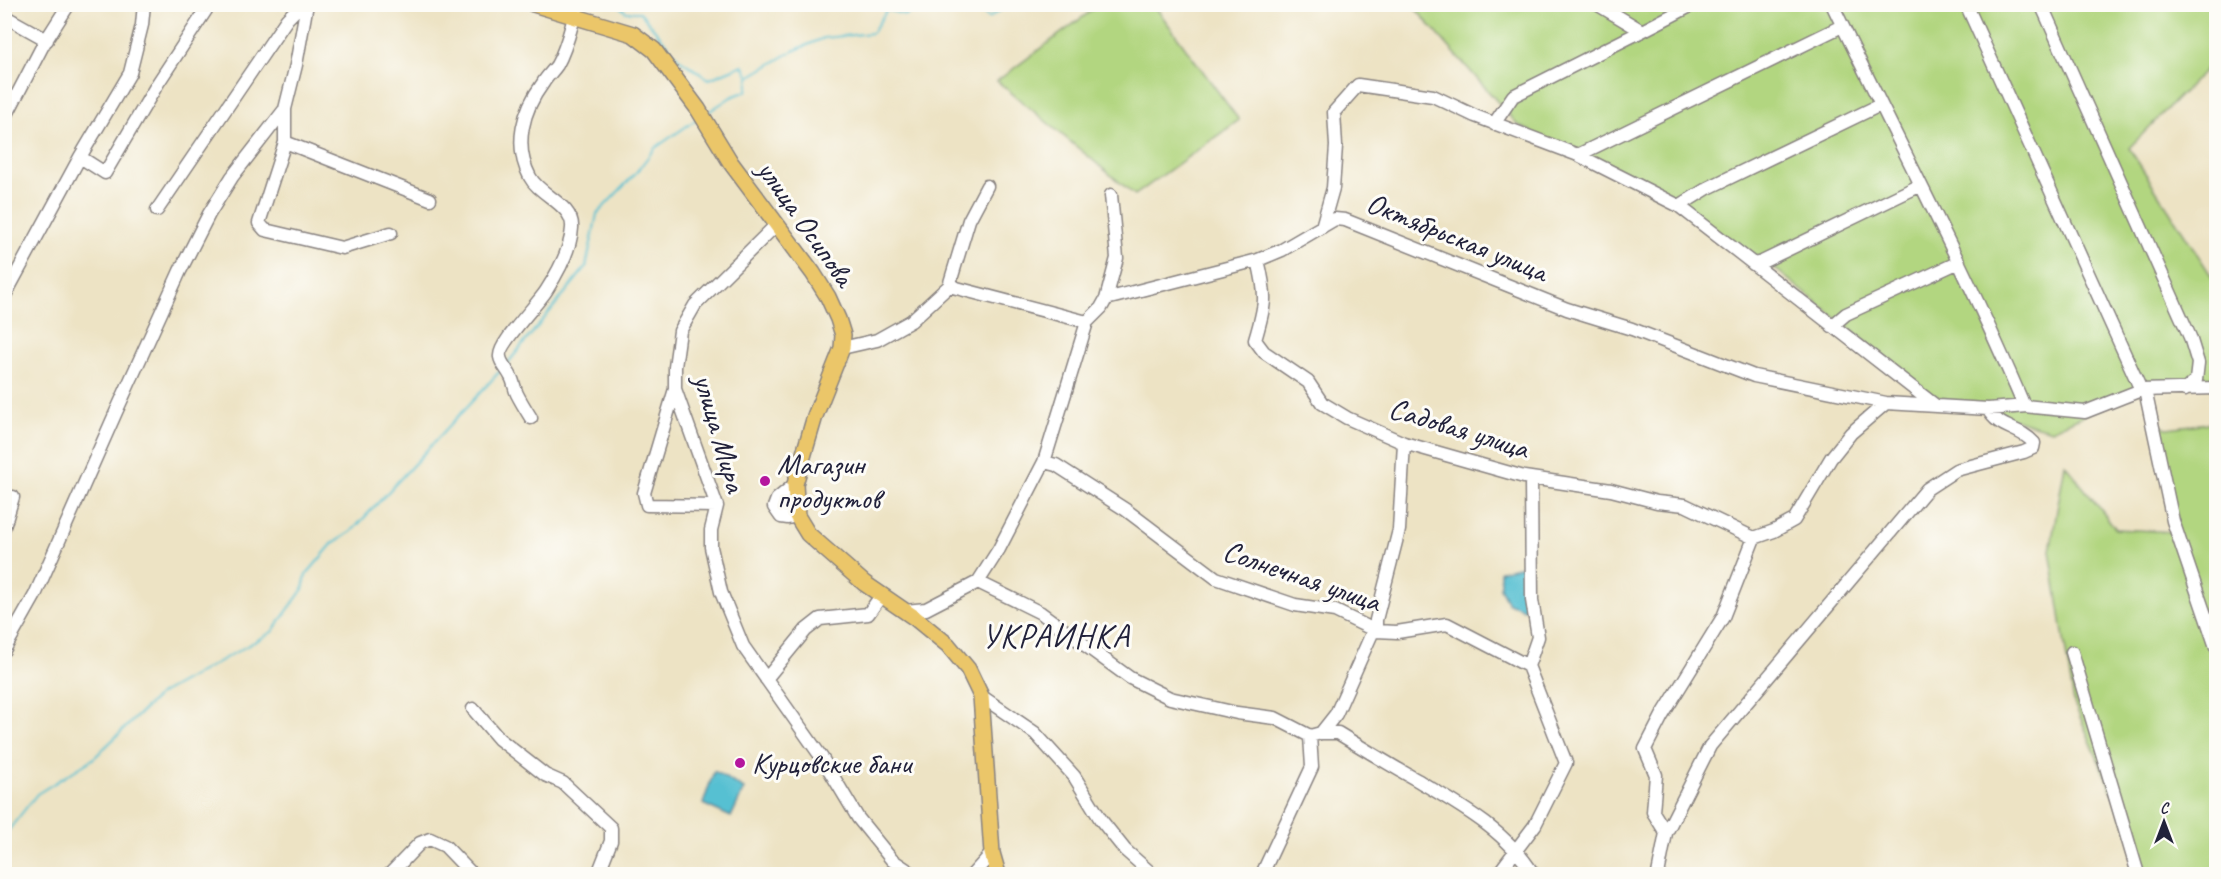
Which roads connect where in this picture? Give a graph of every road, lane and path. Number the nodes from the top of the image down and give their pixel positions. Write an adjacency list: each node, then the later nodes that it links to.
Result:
1 (69, 4): 15 (street)
2 (144, 4): 22 (street)
3 (210, 4): 22 (street)
4 (304, 4): 17 (street); 28 (street)
5 (533, 4): 11 (main road)
6 (1597, 4): 14 (street)
7 (1694, 4): 14 (street)
8 (1832, 4): 13 (street)
9 (1966, 4): 43 (street)
10 (2041, 4): 44 (street)
11 (576, 11): 29 (main road, улица Осипова); 50 (street)
12 (4, 16): 15 (street)
13 (1842, 26): 16 (street); 21 (street)
14 (1642, 31): 19 (street)
15 (47, 40): 18 (street)
16 (1880, 105): 23 (street); 27 (street)
17 (285, 109): 20 (street); 64 (street)
18 (4, 120)
19 (1494, 124): 21 (street); 30 (street)
20 (285, 142): 26 (street); 31 (street)
21 (1578, 155): 27 (street)
22 (80, 157): 36 (street)
23 (1922, 185): 33 (street); 34 (street)
24 (987, 186): 35 (street)
25 (1111, 195): 37 (street)
26 (430, 199)
27 (1679, 206): 34 (street)
28 (157, 210)
29 (776, 225): 40 (main road, улица Осипова); 42 (street, улица Мира)
30 (1322, 226): 32 (street, Октябрьская улица); 45 (street, Октябрьская улица)
31 (391, 233)
32 (1258, 260): 37 (street, Октябрьская улица); 52 (street, Садовая улица)
33 (1959, 262): 39 (street); 48 (street)
34 (1753, 264): 39 (street)
35 (949, 286): 38 (street); 40 (street)
36 (4, 297)
37 (1106, 299): 38 (street)
38 (1087, 322): 53 (street)
39 (1832, 326): 47 (street)
40 (843, 348): 60 (main road)
41 (2217, 388): 44 (street)
42 (675, 389): 56 (street, улица Мира); 56 (street)
43 (2143, 390): 44 (street); 48 (street, Октябрьская улица); 63 (street)
44 (2185, 390)
45 (1856, 396): 46 (street, Октябрьская улица); 51 (street)
46 (1886, 404): 47 (street, Октябрьская улица); 51 (street)
47 (1937, 406): 49 (street, Октябрьская улица)
48 (2027, 406): 49 (street, Октябрьская улица)
49 (1988, 409): 73 (street)
50 (531, 418)
51 (1862, 423): 58 (street)
52 (1404, 442): 54 (street, Садовая улица); 62 (street)
53 (1044, 462): 59 (street); 62 (street, Солнечная улица)
54 (1531, 478): 58 (street, Садовая улица); 66 (street)
55 (13, 497): 57 (street)
56 (717, 506): 67 (street, улица Мира)
57 (4, 527)
58 (1754, 538): 73 (street)
59 (978, 582): 61 (street); 71 (street)
60 (881, 596): 61 (main road); 67 (street)
61 (905, 611): 68 (main road)
62 (1376, 632): 66 (street, Солнечная улица); 69 (street)
63 (2217, 647)
64 (4, 650)
65 (2072, 652): 87 (street)
66 (1528, 666): 74 (street)
67 (766, 679): 79 (street, улица Мира)
68 (981, 696): 75 (main road); 82 (street)
69 (1341, 704): 71 (street); 72 (street)
70 (473, 709): 78 (street)
71 (1316, 735): 72 (street); 83 (street)
72 (1348, 740): 74 (street)
73 (1666, 832): 86 (street)
74 (1515, 851): 84 (street); 85 (street)
75 (992, 853): 80 (street); 81 (main road)
76 (390, 874): 77 (street)
77 (472, 874)
78 (598, 874)
79 (914, 874)
80 (973, 874)
81 (998, 874)
82 (1152, 874)
83 (1262, 874)
84 (1498, 874)
85 (1533, 874)
86 (1658, 874)
87 (2138, 874)

